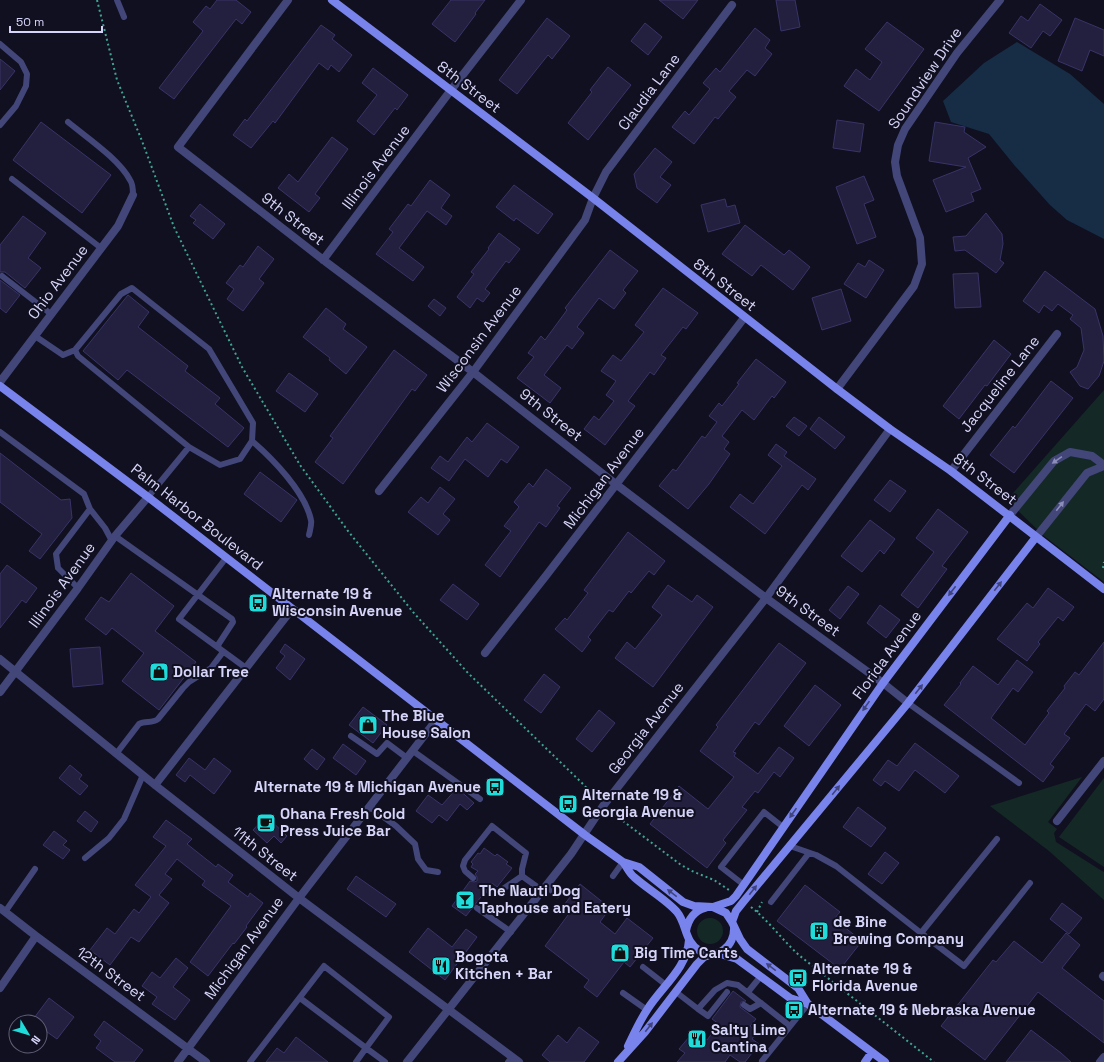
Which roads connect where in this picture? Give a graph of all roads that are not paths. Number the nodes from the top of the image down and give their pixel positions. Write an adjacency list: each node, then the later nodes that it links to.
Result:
1 (117, 0): 7 (lane)
2 (288, 0): 16 (street, 9th Street)
3 (332, 0): 9 (street, 8th Street)
4 (521, 0): 9 (street, Illinois Avenue)
5 (1000, 0): 26 (street, Soundview Drive)
6 (732, 5): 14 (street, Claudia Lane)
7 (124, 17)
8 (0, 44): 11 (lane)
9 (451, 90): 14 (street, 8th Street); 16 (street, Illinois Avenue)
10 (68, 122): 13 (lane)
11 (0, 125)
12 (12, 179): 15 (lane)
13 (133, 195): 15 (street, Ohio Avenue)
14 (592, 198): 19 (street, 8th Street); 23 (street, Wisconsin Avenue)
15 (101, 248): 18 (street, Ohio Avenue)
16 (323, 260): 23 (street, 9th Street)
17 (2, 276): 18 (lane)
18 (51, 314): 21 (street, Ohio Avenue)
19 (744, 318): 26 (street, 8th Street); 33 (street, Michigan Avenue)
20 (1057, 334): 32 (street, Jacqueline Lane)
21 (35, 336): 22 (lane); 24 (street, Ohio Avenue)
22 (75, 350): 29 (lane); 30 (lane)
23 (473, 372): 33 (street, 9th Street); 34 (street, Wisconsin Avenue)
24 (0, 382)
25 (0, 386): 35 (street, Palm Harbor Boulevard)
26 (837, 389): 27 (street, 8th Street)
27 (890, 428): 32 (street, 8th Street); 45 (street, Georgia Avenue)
28 (0, 432): 36 (lane)
29 (252, 441): 30 (lane); 38 (lane)
30 (189, 447): 35 (lane)
31 (1104, 466): 37 (street, Florida Avenue, one-way to 37); 39 (street, Florida Avenue, one-way to 31)
32 (950, 471): 37 (street, 8th Street)
33 (617, 485): 45 (street, 9th Street); 48 (street, Michigan Avenue)
34 (379, 491)
35 (148, 497): 40 (street, Illinois Avenue); 41 (street, Palm Harbor Boulevard)
36 (90, 509): 40 (lane); 42 (lane)
37 (1010, 515): 39 (street, 8th Street); 52 (street, Florida Avenue, one-way to 52)
38 (309, 535)
39 (1036, 537): 43 (street, 8th Street); 54 (street, Florida Avenue, one-way to 39)
40 (113, 538): 42 (street, Illinois Avenue); 44 (lane)
41 (226, 558): 44 (lane); 46 (street, Palm Harbor Boulevard)
42 (78, 588): 51 (street, Illinois Avenue)
43 (1104, 589)
44 (197, 596): 47 (lane); 47 (lane)
45 (766, 598): 52 (street, 9th Street); 68 (street, Georgia Avenue)
46 (292, 609): 50 (street); 55 (street, Palm Harbor Boulevard)
47 (221, 650): 50 (lane); 58 (lane)
48 (485, 653)
49 (0, 659): 51 (street, 11th Street)
50 (246, 668): 63 (street)
51 (16, 671): 53 (street, Illinois Avenue); 58 (street, 11th Street)
52 (883, 683): 54 (street, 9th Street); 67 (street, Florida Avenue, one-way to 67)
53 (0, 692)
54 (908, 703): 62 (lane); 70 (street, Florida Avenue, one-way to 54)
55 (437, 719): 57 (street, Michigan Avenue); 68 (street, Palm Harbor Boulevard)
56 (351, 736): 59 (lane)
57 (413, 751): 59 (street, Michigan Avenue); 64 (lane)
58 (116, 754): 61 (street, 11th Street)
59 (407, 758): 65 (street, Michigan Avenue)
60 (1104, 761): 66 (street)
61 (143, 775): 63 (street, 11th Street); 72 (lane)
62 (1019, 783)
63 (155, 785): 84 (street, 11th Street)
64 (480, 800)
65 (370, 807): 75 (lane); 84 (street, Michigan Avenue)
66 (1057, 821)
67 (783, 827): 80 (street, Florida Avenue); 80 (lane)
68 (585, 834): 73 (street, Palm Harbor Boulevard); 81 (street, Georgia Avenue)
69 (997, 839): 91 (lane)
70 (790, 846): 71 (lane); 89 (street, Florida Avenue, one-way to 70)
71 (809, 853): 85 (lane); 91 (lane)
72 (85, 858)
73 (623, 862): 77 (lane); 86 (street, Palm Harbor Boulevard, one-way to 73); 93 (street, Palm Harbor Boulevard)
74 (35, 869): 88 (lane)
75 (438, 872)
76 (522, 876): 78 (lane); 81 (lane); 82 (lane)
77 (613, 876)
78 (473, 878)
79 (1030, 883): 91 (lane)
80 (744, 885): 86 (street, Florida Avenue)
81 (545, 889): 83 (lane); 90 (street, Georgia Avenue)
82 (487, 890)
83 (557, 895)
84 (299, 898): 107 (street, 11th Street); 111 (street, Michigan Avenue)
85 (771, 902)
86 (710, 907): 89 (street); 93 (street)
87 (477, 908): 90 (lane)
88 (2, 910): 92 (street, 12th Street)
89 (733, 924): 94 (street); 105 (street, one-way to 89)
90 (510, 932): 107 (street, Georgia Avenue)
91 (921, 933)
92 (36, 936): 99 (street); 111 (street, 12th Street)
93 (687, 937): 94 (street); 97 (street)
94 (714, 953): 96 (street); 100 (street)
95 (643, 967): 97 (lane)
96 (760, 976): 101 (lane); 105 (street)
97 (666, 985): 109 (street)
98 (720, 987): 101 (lane); 108 (lane); 108 (lane)
99 (0, 988)
100 (676, 992): 108 (lane); 116 (street, one-way to 100)
101 (748, 992): 104 (lane)
102 (623, 993): 109 (lane)
103 (300, 998): 112 (lane); 112 (lane); 120 (lane)
104 (761, 1003): 106 (lane); 110 (lane)
105 (808, 1004): 110 (lane); 113 (street)
106 (744, 1005)
107 (448, 1009): 115 (street, 11th Street); 123 (street, Georgia Avenue)
108 (698, 1009)
109 (647, 1010): 116 (street)
110 (790, 1026): 117 (lane)
111 (188, 1048): 118 (street, Michigan Avenue); 119 (street, 12th Street)
112 (366, 1048): 121 (lane); 122 (lane)
113 (872, 1052): 125 (street); 126 (street)
114 (1104, 1057): 127 (street)
115 (510, 1059): 124 (street, 11th Street)
116 (620, 1059)
117 (762, 1061)
118 (178, 1062)
119 (206, 1062)
120 (250, 1062)
121 (356, 1062)
122 (385, 1062)
123 (407, 1062)
124 (519, 1062)
125 (865, 1062)
126 (885, 1062)
127 (1100, 1062)

